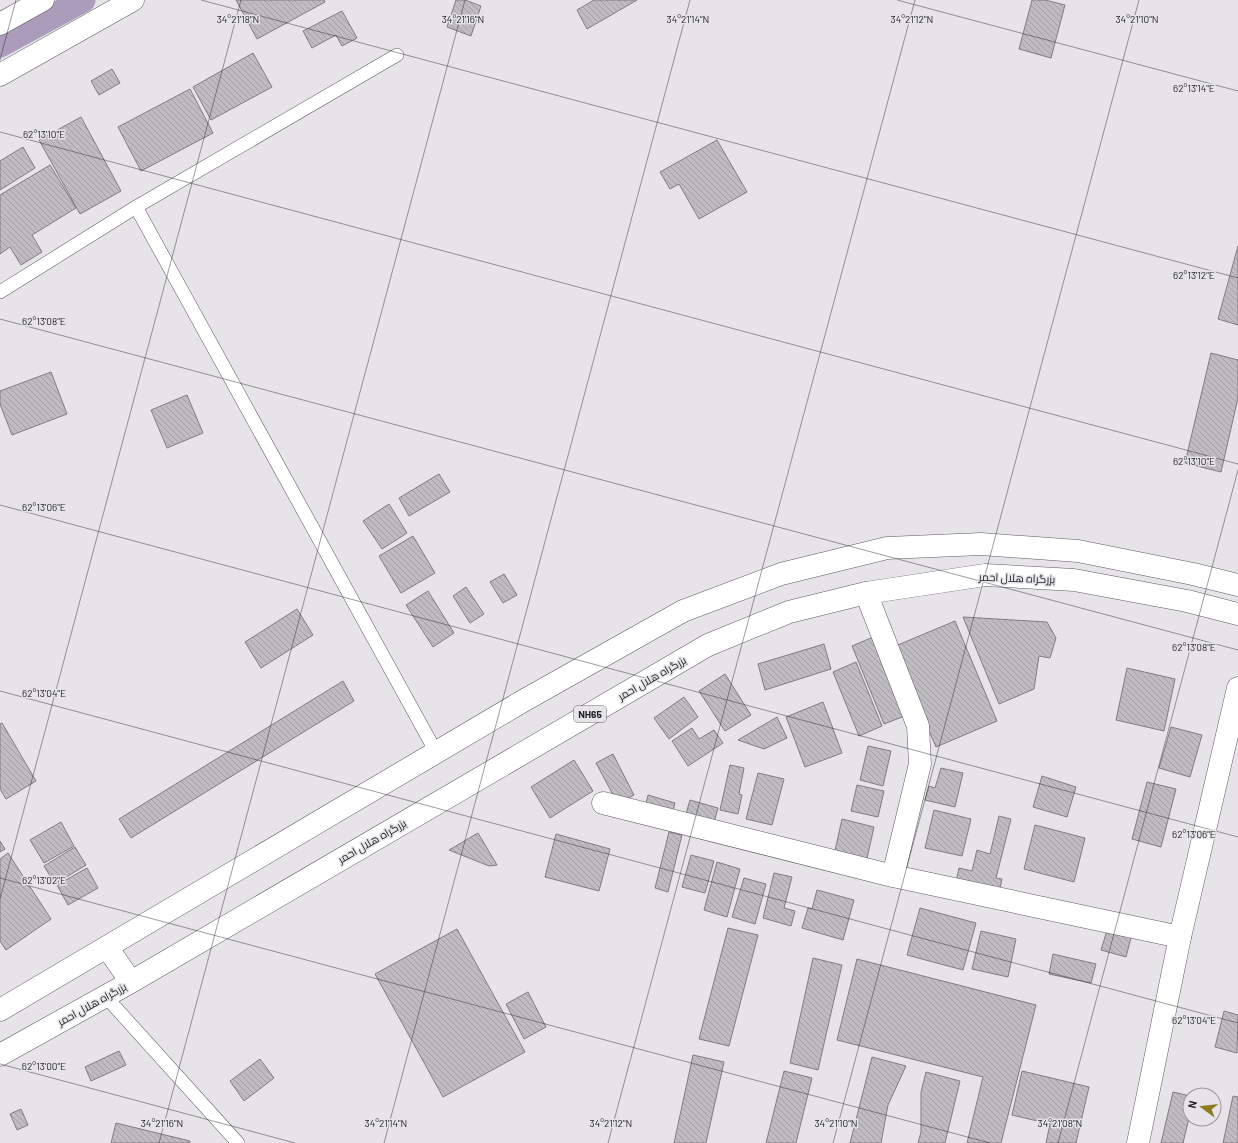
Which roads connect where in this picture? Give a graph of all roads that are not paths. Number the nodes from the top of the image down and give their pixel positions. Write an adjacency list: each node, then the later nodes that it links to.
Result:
1 (43, 0): 4 (main road)
2 (133, 0): 3 (main road)
3 (111, 6): 6 (main road)
4 (0, 24)
5 (397, 55): 7 (lane)
6 (0, 75)
7 (136, 207): 8 (lane); 13 (lane)
8 (0, 292)
9 (1238, 585): 13 (main road)
10 (866, 592): 11 (main road, بزرگراه هلال احمر / NH65); 15 (main road); 18 (main road, بزرگراه هلال احمر / NH65)
11 (1238, 614)
12 (1238, 688): 16 (main road)
13 (436, 752): 17 (main road)
14 (603, 803): 15 (main road)
15 (893, 876): 16 (main road)
16 (1180, 937): 23 (main road)
17 (107, 947): 18 (main road); 20 (main road)
18 (131, 982): 19 (main road, بزرگراه هلال احمر / NH65)
19 (106, 996): 21 (main road, بزرگراه هلال احمر / NH65); 22 (lane)
20 (0, 1010)
21 (0, 1055)
22 (238, 1143)
23 (1138, 1143)

